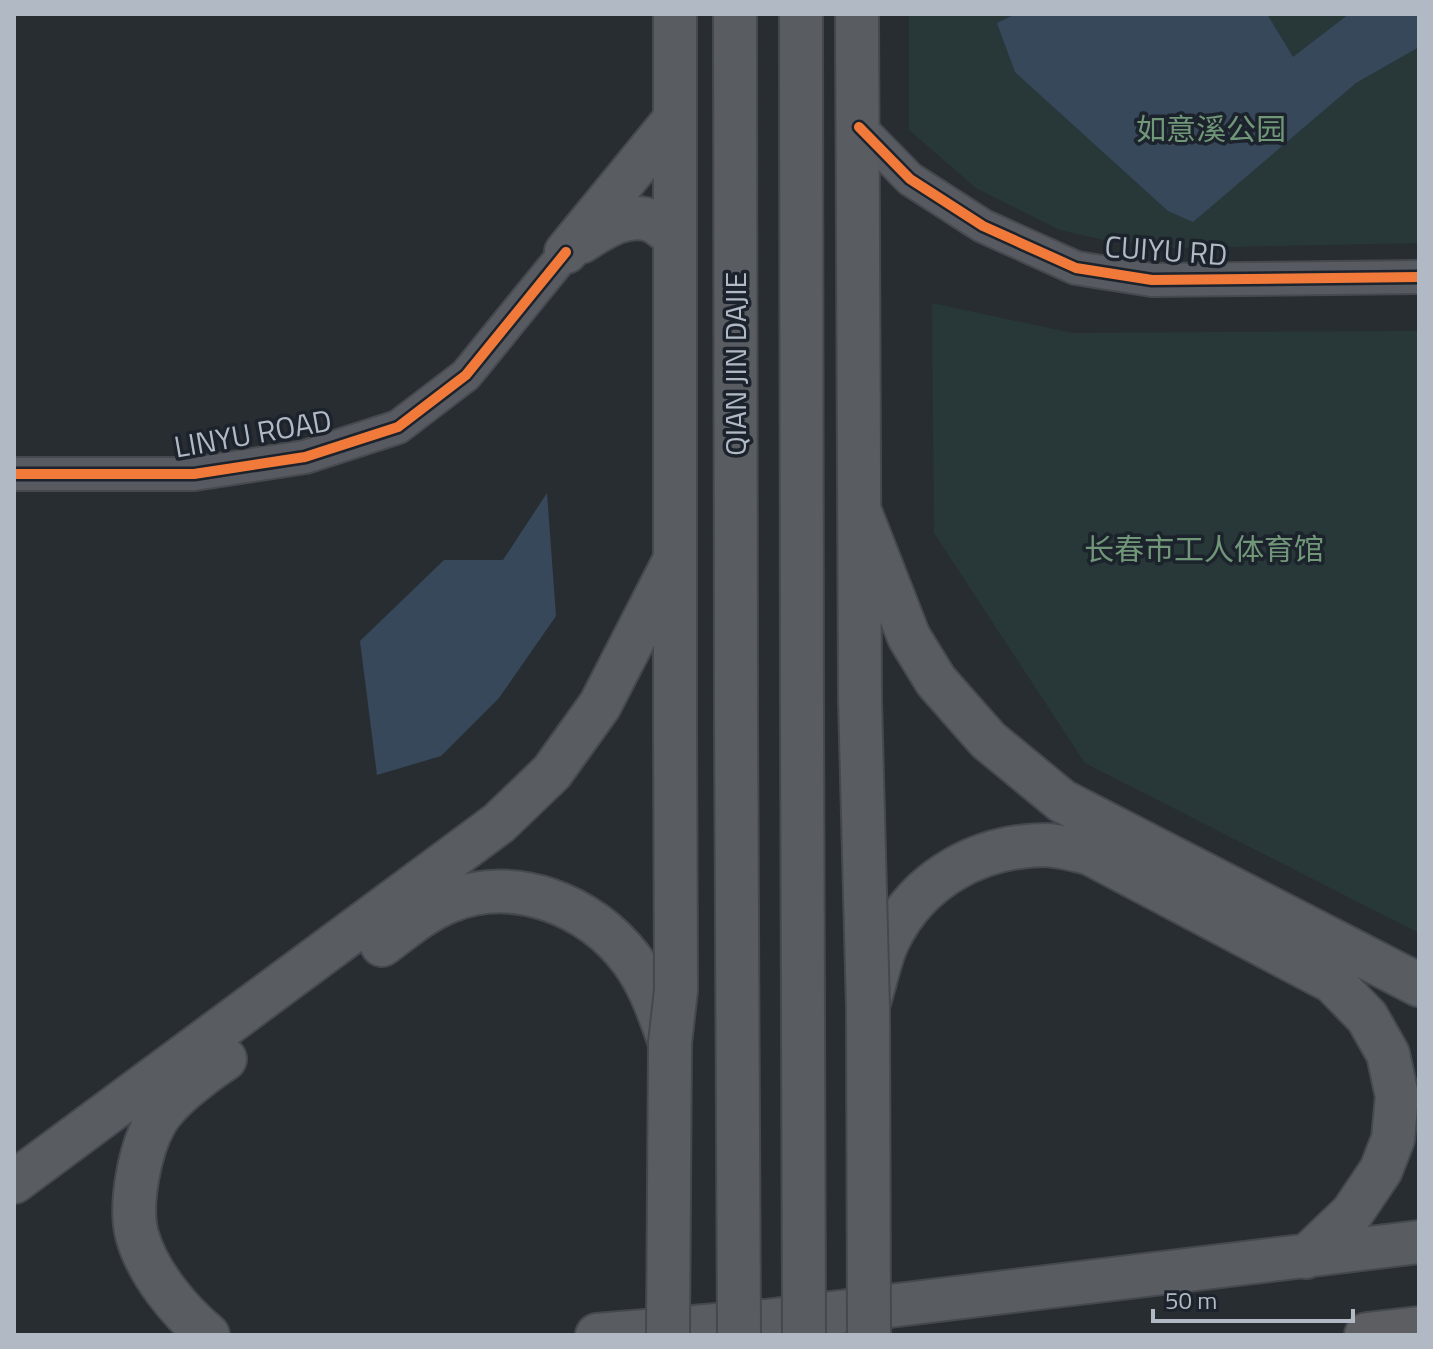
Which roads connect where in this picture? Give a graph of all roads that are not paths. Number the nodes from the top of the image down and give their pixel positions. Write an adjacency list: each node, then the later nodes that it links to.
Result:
1 (675, 14): 5 (main road)
2 (735, 14): 23 (main road, QIAN JIN DAJIE, bridge)
3 (801, 14): 24 (main road, bridge)
4 (857, 14): 6 (main road)
5 (674, 120): 7 (main road); 8 (main road)
6 (859, 127): 9 (street, CUIYU RD); 11 (main road)
7 (674, 236): 8 (main road); 12 (main road)
8 (566, 252): 10 (street, LINYU ROAD)
9 (1419, 277)
10 (14, 474)
11 (859, 509): 13 (main road); 14 (main road, bridge)
12 (673, 563): 15 (main road, bridge); 16 (main road)
13 (1419, 985)
14 (868, 1008): 18 (main road); 25 (main road, bridge)
15 (670, 1043): 20 (main road); 22 (main road, bridge)
16 (14, 1182)
17 (1419, 1242): 18 (main road)
18 (1306, 1257): 21 (main road)
19 (1419, 1329): 26 (highway)
20 (208, 1335)
21 (597, 1335)
22 (668, 1335)
23 (739, 1335)
24 (804, 1335)
25 (869, 1335)
26 (1367, 1335)

